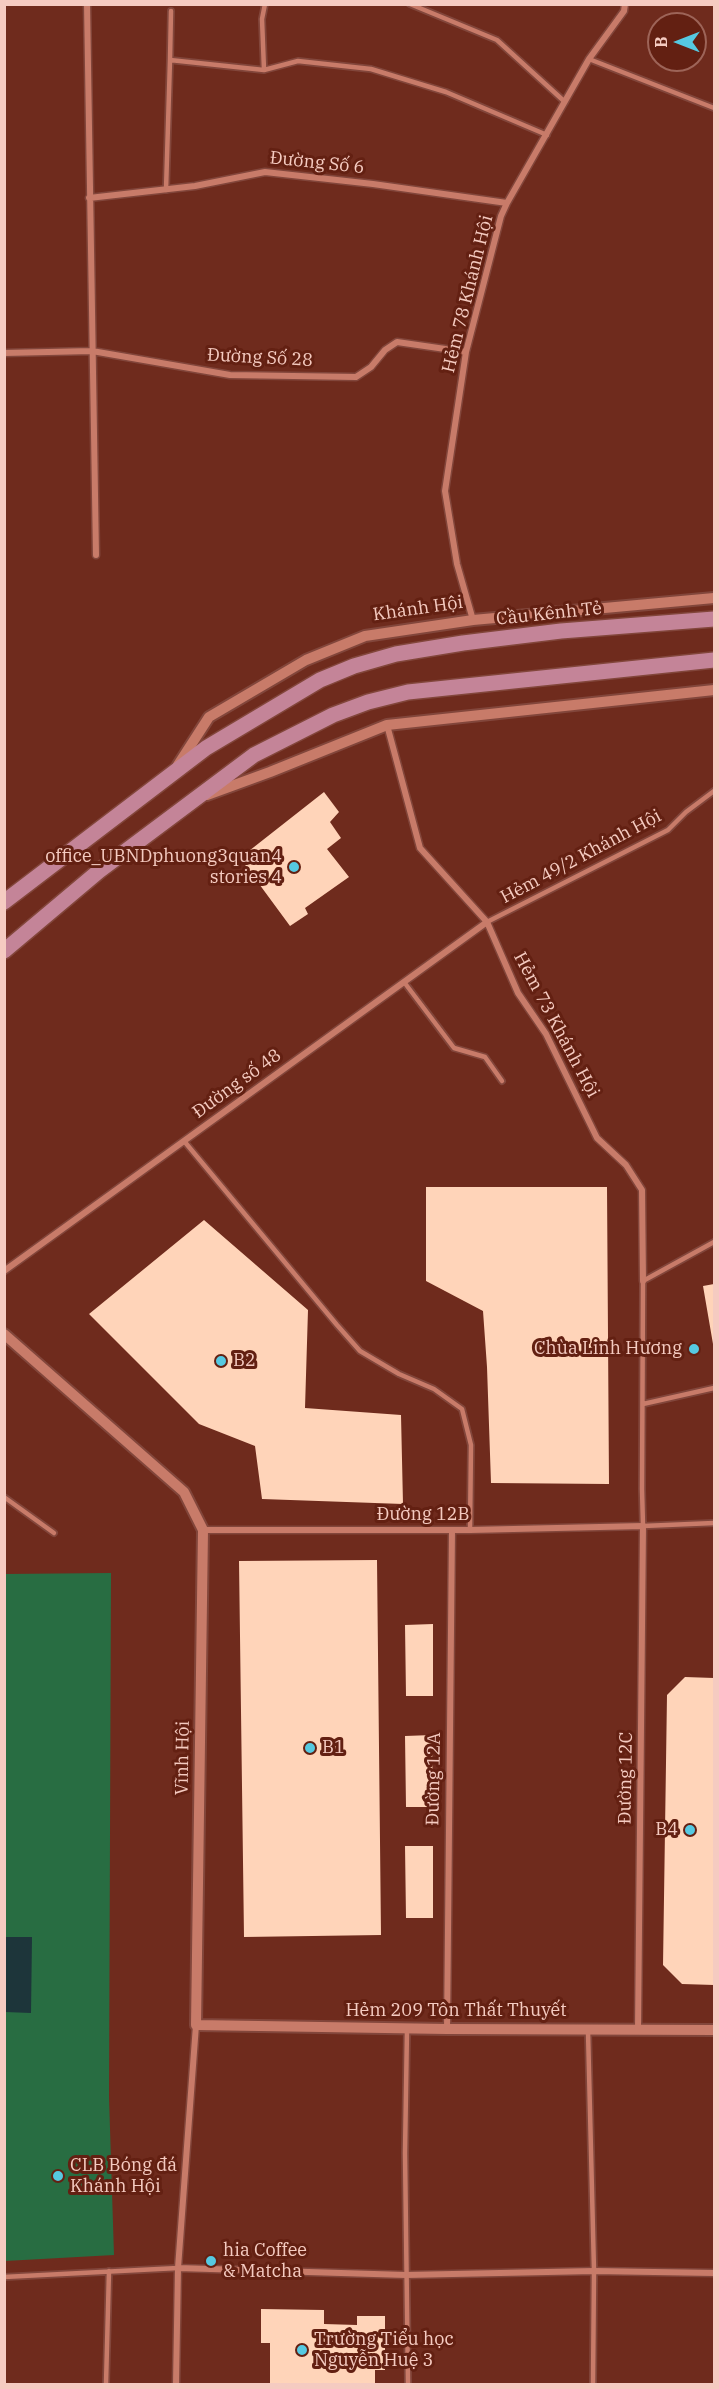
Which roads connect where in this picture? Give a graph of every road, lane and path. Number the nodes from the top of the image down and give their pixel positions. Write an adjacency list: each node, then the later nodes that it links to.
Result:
1 (87, 4): 13 (street)
2 (265, 4): 8 (lane)
3 (410, 4): 9 (lane)
4 (625, 4): 6 (street, Hẻm 78 Khánh Hội)
5 (171, 11): 7 (lane)
6 (589, 59): 9 (street, Hẻm 78 Khánh Hội); 10 (lane)
7 (170, 60): 8 (lane); 12 (lane)
8 (264, 70): 11 (lane)
9 (565, 102): 11 (street, Hẻm 78 Khánh Hội)
10 (714, 108)
11 (548, 135): 14 (street, Hẻm 78 Khánh Hội)
12 (166, 189): 13 (street, Đường Số 6); 14 (street, Đường Số 6)
13 (89, 198): 15 (street)
14 (507, 203): 16 (street, Hẻm 78 Khánh Hội)
15 (92, 351): 16 (street, Đường Số 28); 17 (street, Đường Số 28); 18 (street)
16 (466, 352): 21 (street, Hẻm 78 Khánh Hội)
17 (4, 353)
18 (96, 555)
19 (714, 598): 21 (street, Khánh Hội)
20 (714, 619): 23 (main road, Cầu Kênh Tẻ)
21 (473, 620): 26 (street, Khánh Hội)
22 (714, 660): 28 (main road)
23 (320, 680): 26 (main road, Khánh Hội)
24 (714, 690): 25 (street)
25 (387, 724): 28 (street); 30 (street, Hẻm 73 Khánh Hội)
26 (175, 770): 29 (main road, Khánh Hội)
27 (714, 791): 30 (lane, Hẻm 49/2 Khánh Hội)
28 (195, 799): 31 (main road)
29 (4, 902)
30 (487, 922): 32 (street, Đường số 48); 37 (street, Hẻm 73 Khánh Hội)
31 (4, 951)
32 (404, 982): 33 (lane); 34 (street, Đường số 48)
33 (502, 1081)
34 (184, 1141): 36 (street, Đường số 48); 46 (lane)
35 (714, 1242): 37 (lane)
36 (4, 1271)
37 (643, 1281): 40 (lane)
38 (4, 1334): 44 (street, Vĩnh Hội)
39 (714, 1388): 40 (lane)
40 (643, 1404): 43 (lane)
41 (4, 1497): 47 (lane)
42 (714, 1523): 43 (lane)
43 (643, 1526): 46 (street, Đường 12B); 52 (street, Đường 12C)
44 (203, 1530): 45 (street, Đường 12B); 48 (street, Vĩnh Hội)
45 (452, 1530): 46 (street, Đường 12B); 51 (street, Đường 12A)
46 (470, 1530)
47 (54, 1533)
48 (196, 2025): 50 (street, Hẻm 209 Tôn Thất Thuyết); 54 (street, Vĩnh Hội)
49 (588, 2028): 51 (street, Hẻm 209 Tôn Thất Thuyết); 52 (street, Hẻm 209 Tôn Thất Thuyết); 56 (lane)
50 (407, 2029): 51 (street, Hẻm 209 Tôn Thất Thuyết); 58 (lane)
51 (447, 2029)
52 (638, 2029): 53 (street, Hẻm 209 Tôn Thất Thuyết)
53 (714, 2030)
54 (178, 2268): 55 (lane); 58 (street); 61 (street)
55 (110, 2271): 59 (lane); 60 (lane)
56 (594, 2271): 57 (street); 58 (street); 63 (lane)
57 (714, 2273)
58 (405, 2275): 62 (lane)
59 (4, 2277)
60 (106, 2385)
61 (176, 2385)
62 (408, 2385)
63 (593, 2385)

